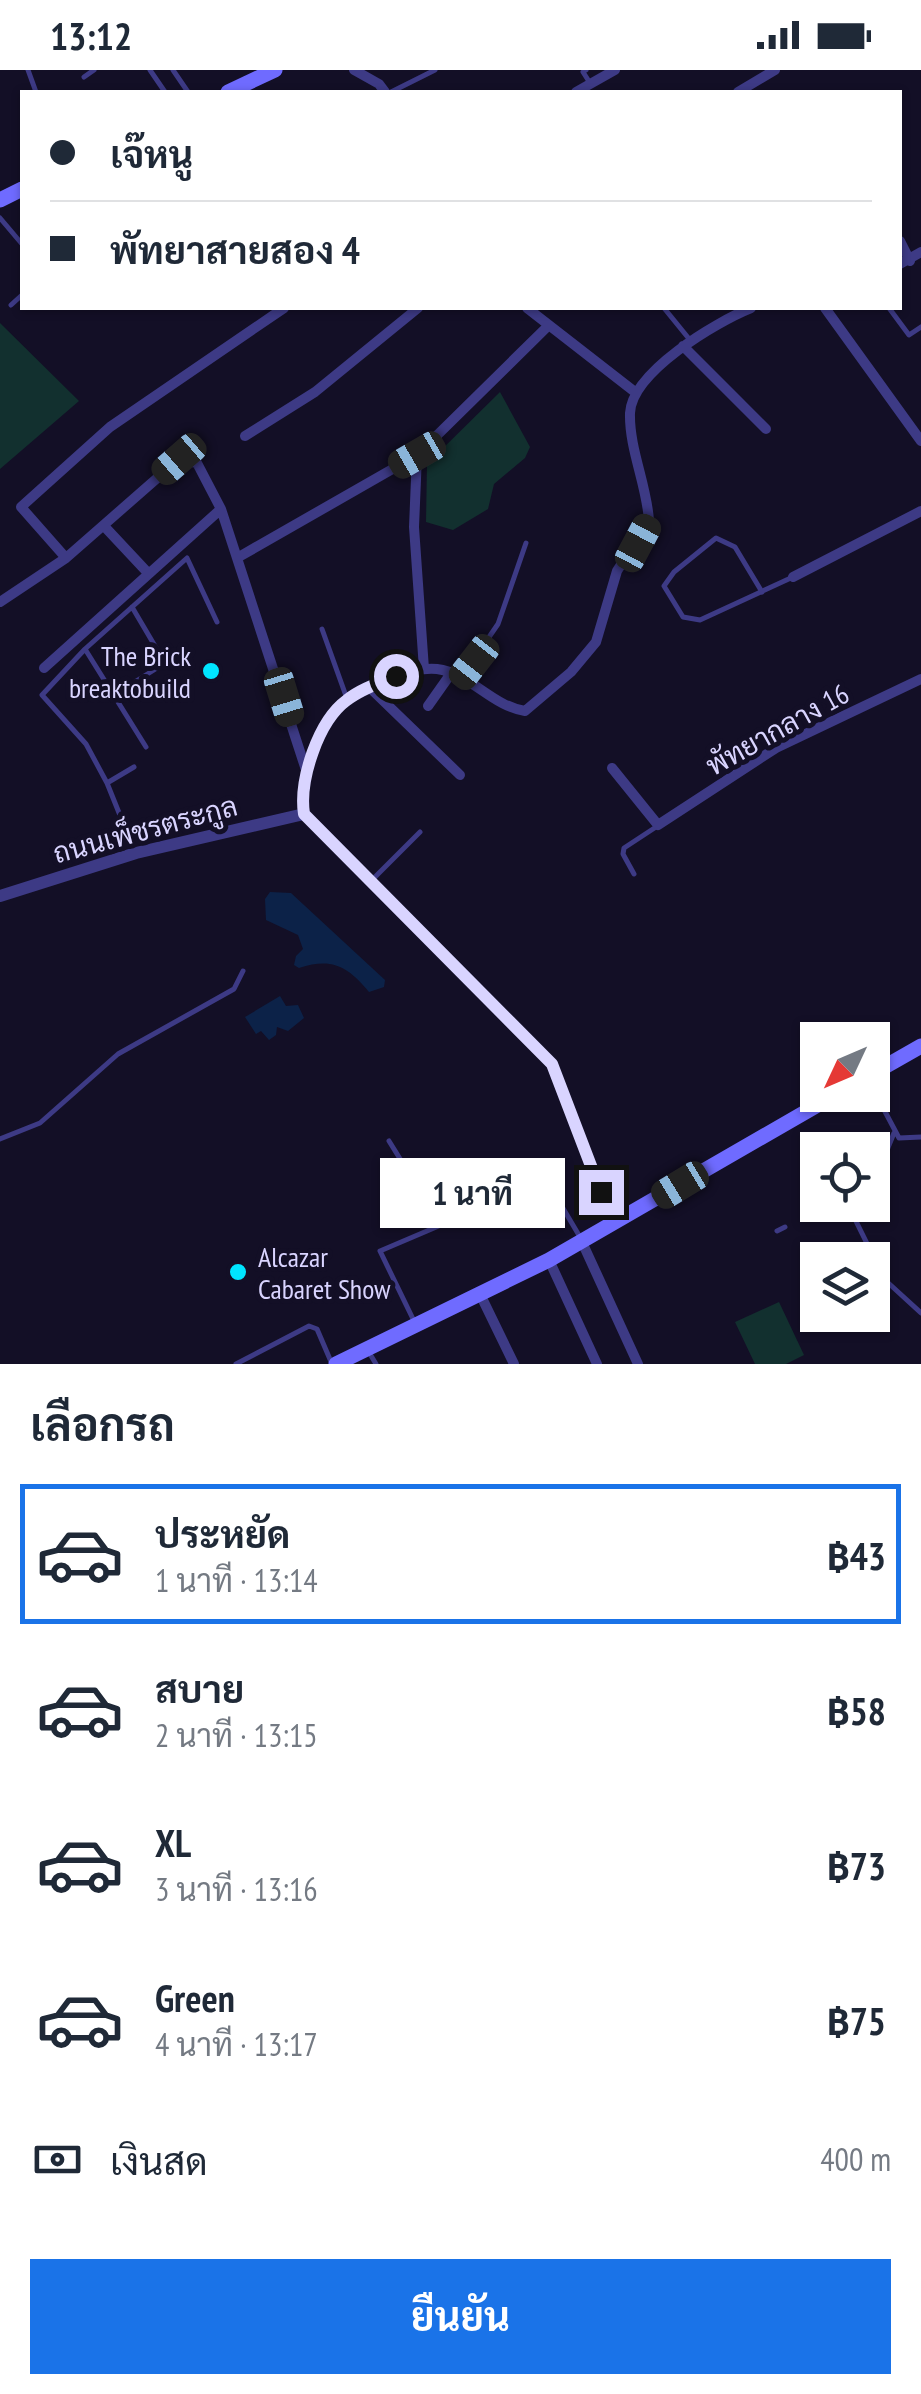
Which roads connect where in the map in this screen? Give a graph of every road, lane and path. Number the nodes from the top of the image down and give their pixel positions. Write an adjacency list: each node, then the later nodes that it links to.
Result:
1 (94, 70): 8 (lane)
2 (275, 70): 10 (main road)
3 (354, 70): 11 (street)
4 (435, 70): 12 (lane)
5 (586, 70): 9 (lane)
6 (614, 70): 9 (street)
7 (775, 70): 14 (street)
8 (84, 77)
9 (590, 84): 13 (street)
10 (232, 90)
11 (386, 90)
12 (392, 90)
13 (580, 90)
14 (741, 90)
15 (0, 218): 16 (lane)
16 (20, 242)
17 (921, 252): 18 (street)
18 (905, 263)
19 (20, 297): 20 (lane)
20 (11, 306)
21 (281, 310): 40 (street)
22 (416, 310): 33 (street)
23 (528, 310): 28 (street)
24 (665, 310): 30 (lane)
25 (743, 310): 30 (street)
26 (826, 310): 34 (street)
27 (890, 310): 29 (lane)
28 (548, 326): 31 (street); 35 (street)
29 (921, 328)
30 (687, 344): 31 (street); 32 (street)
31 (635, 392): 52 (street)
32 (766, 428)
33 (245, 436)
34 (921, 441)
35 (417, 455): 41 (street); 51 (street)
36 (221, 510): 38 (street); 41 (street); 42 (street)
37 (921, 511): 43 (street)
38 (104, 526): 40 (street); 42 (street)
39 (526, 542): 52 (lane)
40 (66, 558): 45 (street)
41 (237, 558): 61 (street)
42 (148, 572): 50 (street)
43 (793, 577): 44 (lane)
44 (762, 592): 44 (lane)
45 (0, 602)
46 (132, 607): 47 (lane); 49 (lane); 55 (lane)
47 (217, 622)
48 (322, 629): 56 (lane)
49 (85, 650): 55 (lane); 63 (lane)
50 (44, 668)
51 (424, 669): 52 (street); 54 (street)
52 (457, 675): 57 (street)
53 (921, 679): 65 (street, พัทยากลาง 16)
54 (368, 687): 56 (street); 62 (street)
55 (114, 695): 58 (lane)
56 (347, 699): 61 (street)
57 (428, 706)
58 (146, 747)
59 (134, 767): 63 (lane)
60 (612, 768): 65 (street)
61 (306, 770): 64 (street)
62 (460, 774)
63 (106, 783): 67 (lane)
64 (304, 814): 67 (street, ถนนเพ็ชรตระกูล); 69 (street)
65 (658, 825): 68 (lane)
66 (420, 832): 69 (lane)
67 (136, 853): 70 (street, ถนนเพ็ชรตระกูล)
68 (634, 874)
69 (372, 880): 82 (street)
70 (0, 896)
71 (243, 971): 78 (lane)
72 (921, 1046): 73 (main road)
73 (890, 1064)
74 (806, 1112): 82 (main road)
75 (884, 1112): 76 (lane)
76 (894, 1133): 77 (lane); 80 (lane)
77 (921, 1137)
78 (0, 1139)
79 (389, 1141): 83 (lane)
80 (890, 1144)
81 (856, 1222): 89 (lane)
82 (613, 1224): 86 (main road)
83 (441, 1225): 86 (lane); 90 (lane)
84 (785, 1227): 85 (lane)
85 (777, 1231)
86 (582, 1242): 87 (main road); 96 (street)
87 (549, 1260): 88 (main road); 95 (street)
88 (480, 1294): 90 (main road); 94 (street)
89 (921, 1314)
90 (415, 1324): 91 (main road)
91 (372, 1357): 93 (main road)
92 (236, 1364): 93 (lane)
93 (334, 1364)
94 (514, 1364)
95 (597, 1364)
96 (638, 1364)

